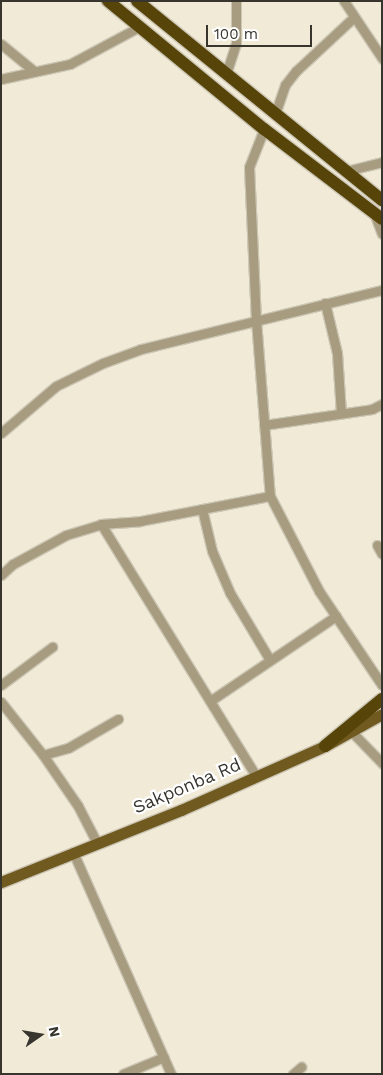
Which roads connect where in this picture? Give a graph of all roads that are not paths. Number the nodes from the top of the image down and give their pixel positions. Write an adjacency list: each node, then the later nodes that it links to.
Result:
1 (108, 1): 6 (highway)
2 (137, 1): 10 (highway)
3 (236, 1): 10 (street)
4 (344, 1): 5 (street)
5 (353, 18): 8 (street); 12 (street)
6 (139, 27): 9 (street); 13 (highway)
7 (1, 44): 9 (street)
8 (382, 58)
9 (34, 71): 11 (street)
10 (226, 74): 12 (highway)
11 (1, 79)
12 (276, 114): 15 (highway)
13 (264, 129): 17 (highway); 21 (street)
14 (382, 162): 15 (street)
15 (346, 171): 16 (highway)
16 (382, 200)
17 (378, 216): 18 (street)
18 (382, 234)
19 (382, 290): 20 (street)
20 (325, 303): 21 (street); 23 (street)
21 (256, 320): 24 (street); 25 (street)
22 (382, 404): 23 (street)
23 (341, 413): 24 (street)
24 (264, 425): 26 (street)
25 (1, 433)
26 (270, 496): 27 (street); 32 (street)
27 (202, 509): 28 (street); 34 (street)
28 (102, 524): 31 (street); 38 (street)
29 (376, 545): 30 (street)
30 (382, 554)
31 (1, 575)
32 (336, 616): 34 (street); 36 (street)
33 (52, 647): 35 (street)
34 (270, 660): 38 (street)
35 (1, 685)
36 (382, 685)
37 (382, 699): 43 (highway)
38 (210, 701): 46 (street)
39 (1, 702): 44 (street)
40 (382, 714): 42 (main road, Sakponba Rd)
41 (118, 719): 44 (street)
42 (351, 731): 43 (main road, Sakponba Rd); 45 (street)
43 (325, 746): 46 (main road, Sakponba Rd)
44 (43, 755): 47 (street)
45 (382, 764)
46 (256, 776): 47 (main road, Sakponba Rd)
47 (97, 842): 48 (main road, Sakponba Rd)
48 (73, 852): 49 (main road, Sakponba Rd); 50 (street)
49 (1, 882)
50 (164, 1057): 52 (street); 53 (street)
51 (301, 1067): 54 (street)
52 (123, 1074)
53 (172, 1074)
54 (293, 1074)

